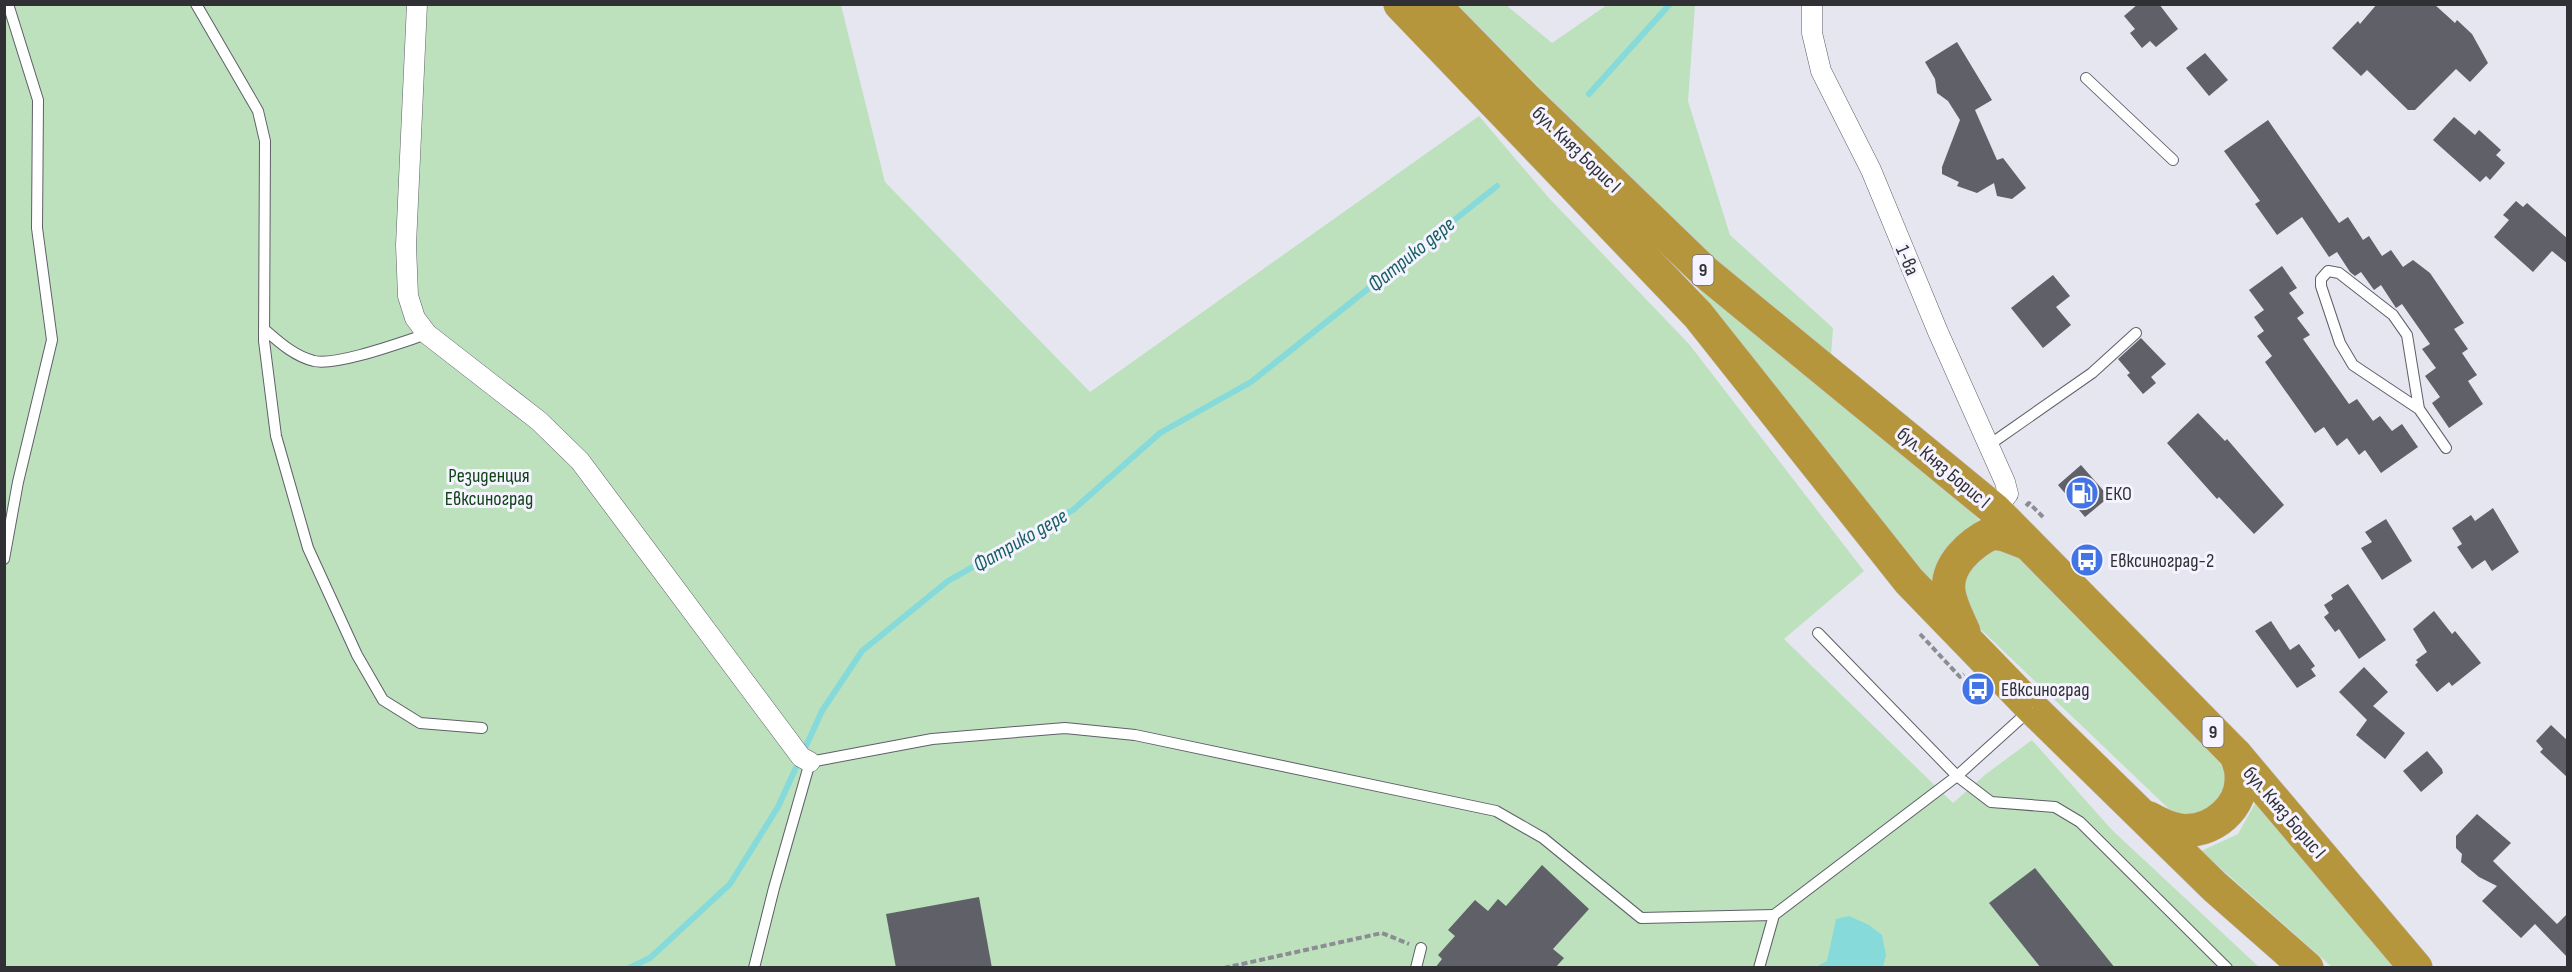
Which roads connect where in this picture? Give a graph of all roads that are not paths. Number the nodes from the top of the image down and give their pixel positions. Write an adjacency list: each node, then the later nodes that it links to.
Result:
1 (8, 4): 17 (lane)
2 (196, 4): 9 (lane)
3 (417, 4): 11 (street)
4 (1400, 4): 19 (highway, бул. Княз Борис I / 9)
5 (1433, 4): 15 (highway, бул. Княз Борис I / 9)
6 (1812, 4): 13 (street, 1-ва)
7 (2086, 78): 8 (lane)
8 (2173, 160)
9 (264, 329): 11 (lane); 21 (lane)
10 (2136, 333): 13 (lane)
11 (427, 334): 23 (street)
12 (2419, 409): 12 (lane); 14 (lane)
13 (1989, 445): 15 (street, 1-ва)
14 (2446, 448)
15 (1995, 510): 16 (highway, бул. Княз Борис I / 9)
16 (2026, 543): 19 (highway); 22 (highway, бул. Княз Борис I / 9)
17 (4, 559)
18 (1818, 633): 24 (lane)
19 (1969, 644): 20 (highway, бул. Княз Борис I / 9)
20 (2032, 708): 24 (lane); 25 (highway, бул. Княз Борис I / 9)
21 (482, 728)
22 (2236, 755): 25 (highway); 33 (highway, бул. Княз Борис I / 9)
23 (810, 762): 26 (lane); 28 (lane)
24 (1957, 776): 26 (lane); 31 (lane)
25 (2142, 815): 32 (highway, бул. Княз Борис I / 9)
26 (1774, 915): 30 (lane)
27 (1421, 948): 29 (lane)
28 (754, 968)
29 (1416, 968)
30 (1759, 968)
31 (2227, 968)
32 (2307, 968)
33 (2416, 968)

